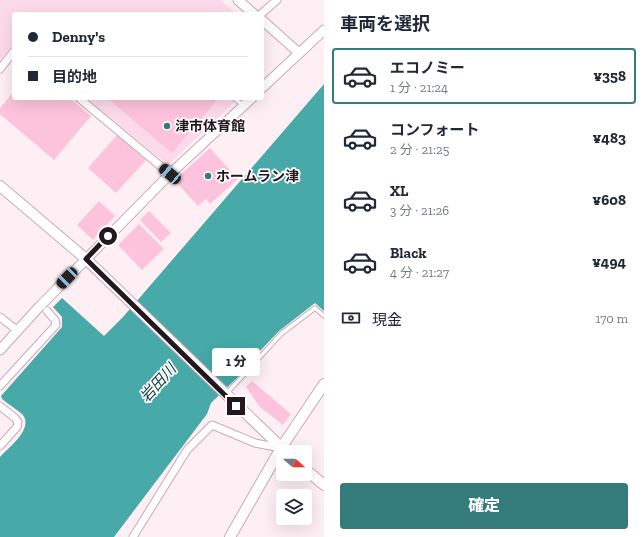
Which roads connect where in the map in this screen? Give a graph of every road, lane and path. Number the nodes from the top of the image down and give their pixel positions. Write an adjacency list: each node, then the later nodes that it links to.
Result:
1 (238, 0): 3 (street)
2 (277, 0): 4 (street)
3 (252, 12)
4 (263, 12)
5 (264, 22): 7 (street)
6 (324, 30): 7 (street)
7 (300, 53): 10 (street)
8 (12, 54): 9 (street)
9 (0, 69)
10 (264, 86)
11 (81, 100): 15 (street)
12 (236, 100): 14 (lane)
13 (250, 100): 14 (street)
14 (244, 106): 15 (street)
15 (170, 174): 17 (street)
16 (0, 186): 17 (main road)
17 (86, 259): 21 (street); 25 (main road)
18 (47, 311): 24 (street)
19 (324, 316): 25 (lane)
20 (0, 317): 21 (street)
21 (18, 331): 22 (street)
22 (0, 350)
23 (324, 384): 28 (main road)
24 (0, 386)
25 (224, 394): 27 (main road)
26 (0, 406): 29 (street)
27 (278, 445)
28 (286, 445)
29 (0, 446)
30 (276, 448): 34 (street)
31 (276, 461): 35 (main road)
32 (312, 475): 33 (main road)
33 (324, 485)
34 (132, 537)
35 (230, 537)

